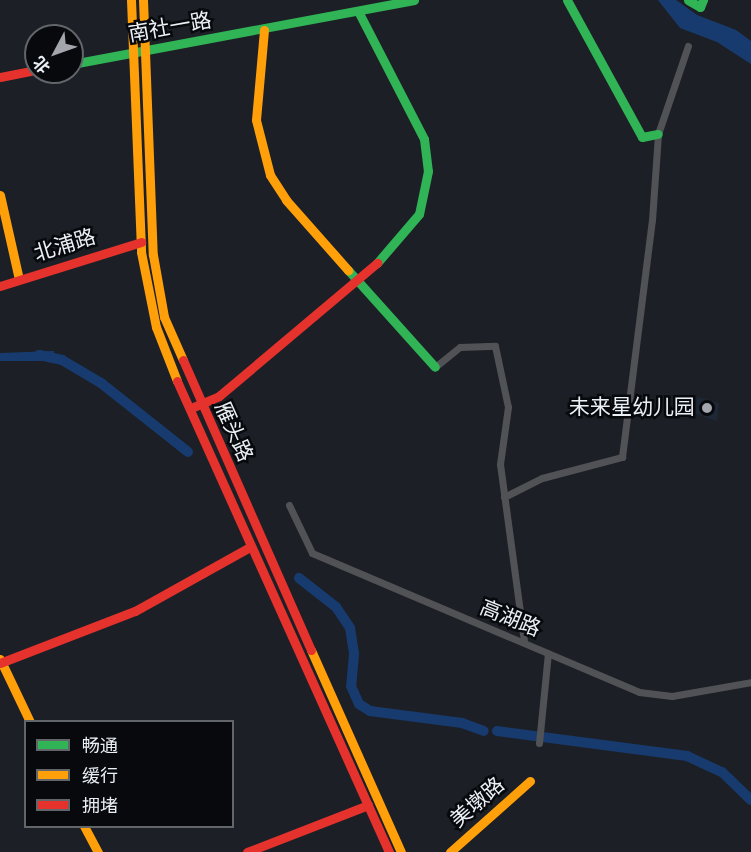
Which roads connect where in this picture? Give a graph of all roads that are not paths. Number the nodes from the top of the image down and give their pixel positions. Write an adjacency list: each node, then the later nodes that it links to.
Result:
1 (131, 0): 11 (main road, 雁头路)
2 (143, 0): 10 (main road, 雁头路)
3 (414, 0): 7 (main road, 南社一路)
4 (567, 0): 15 (main road)
5 (688, 0): 6 (main road)
6 (703, 0)
7 (358, 11): 8 (main road, 南社一路); 19 (main road)
8 (264, 30): 10 (main road, 南社一路); 19 (main road)
9 (688, 46): 15 (street)
10 (146, 51): 11 (main road, 南社一路); 22 (main road, 雁头路)
11 (133, 53): 12 (main road, 南社一路); 17 (main road, 雁头路)
12 (84, 62)
13 (24, 72): 14 (main road)
14 (0, 77)
15 (658, 134): 24 (street)
16 (0, 195): 18 (main road)
17 (141, 242): 18 (main road, 北浦路); 23 (main road, 雁头路)
18 (19, 279): 20 (main road, 北浦路)
19 (358, 280): 21 (main road); 22 (main road)
20 (0, 286)
21 (435, 367): 24 (street)
22 (201, 404): 23 (main road); 39 (main road, 雁头路)
23 (191, 408): 26 (main road, 雁头路)
24 (504, 497): 27 (street)
25 (289, 505): 27 (street, 高湖路)
26 (250, 547): 29 (main road); 34 (main road, 雁头路)
27 (524, 642): 28 (street, 高湖路)
28 (548, 653): 30 (street, 高湖路); 32 (street)
29 (0, 662): 31 (main road)
30 (751, 682)
31 (29, 720)
32 (539, 743)
33 (530, 781): 40 (main road, 美墩路)
34 (368, 804): 37 (main road); 38 (main road, 雁头路)
35 (85, 828): 36 (main road)
36 (98, 852)
37 (247, 852)
38 (389, 852)
39 (401, 852)
40 (450, 852)

